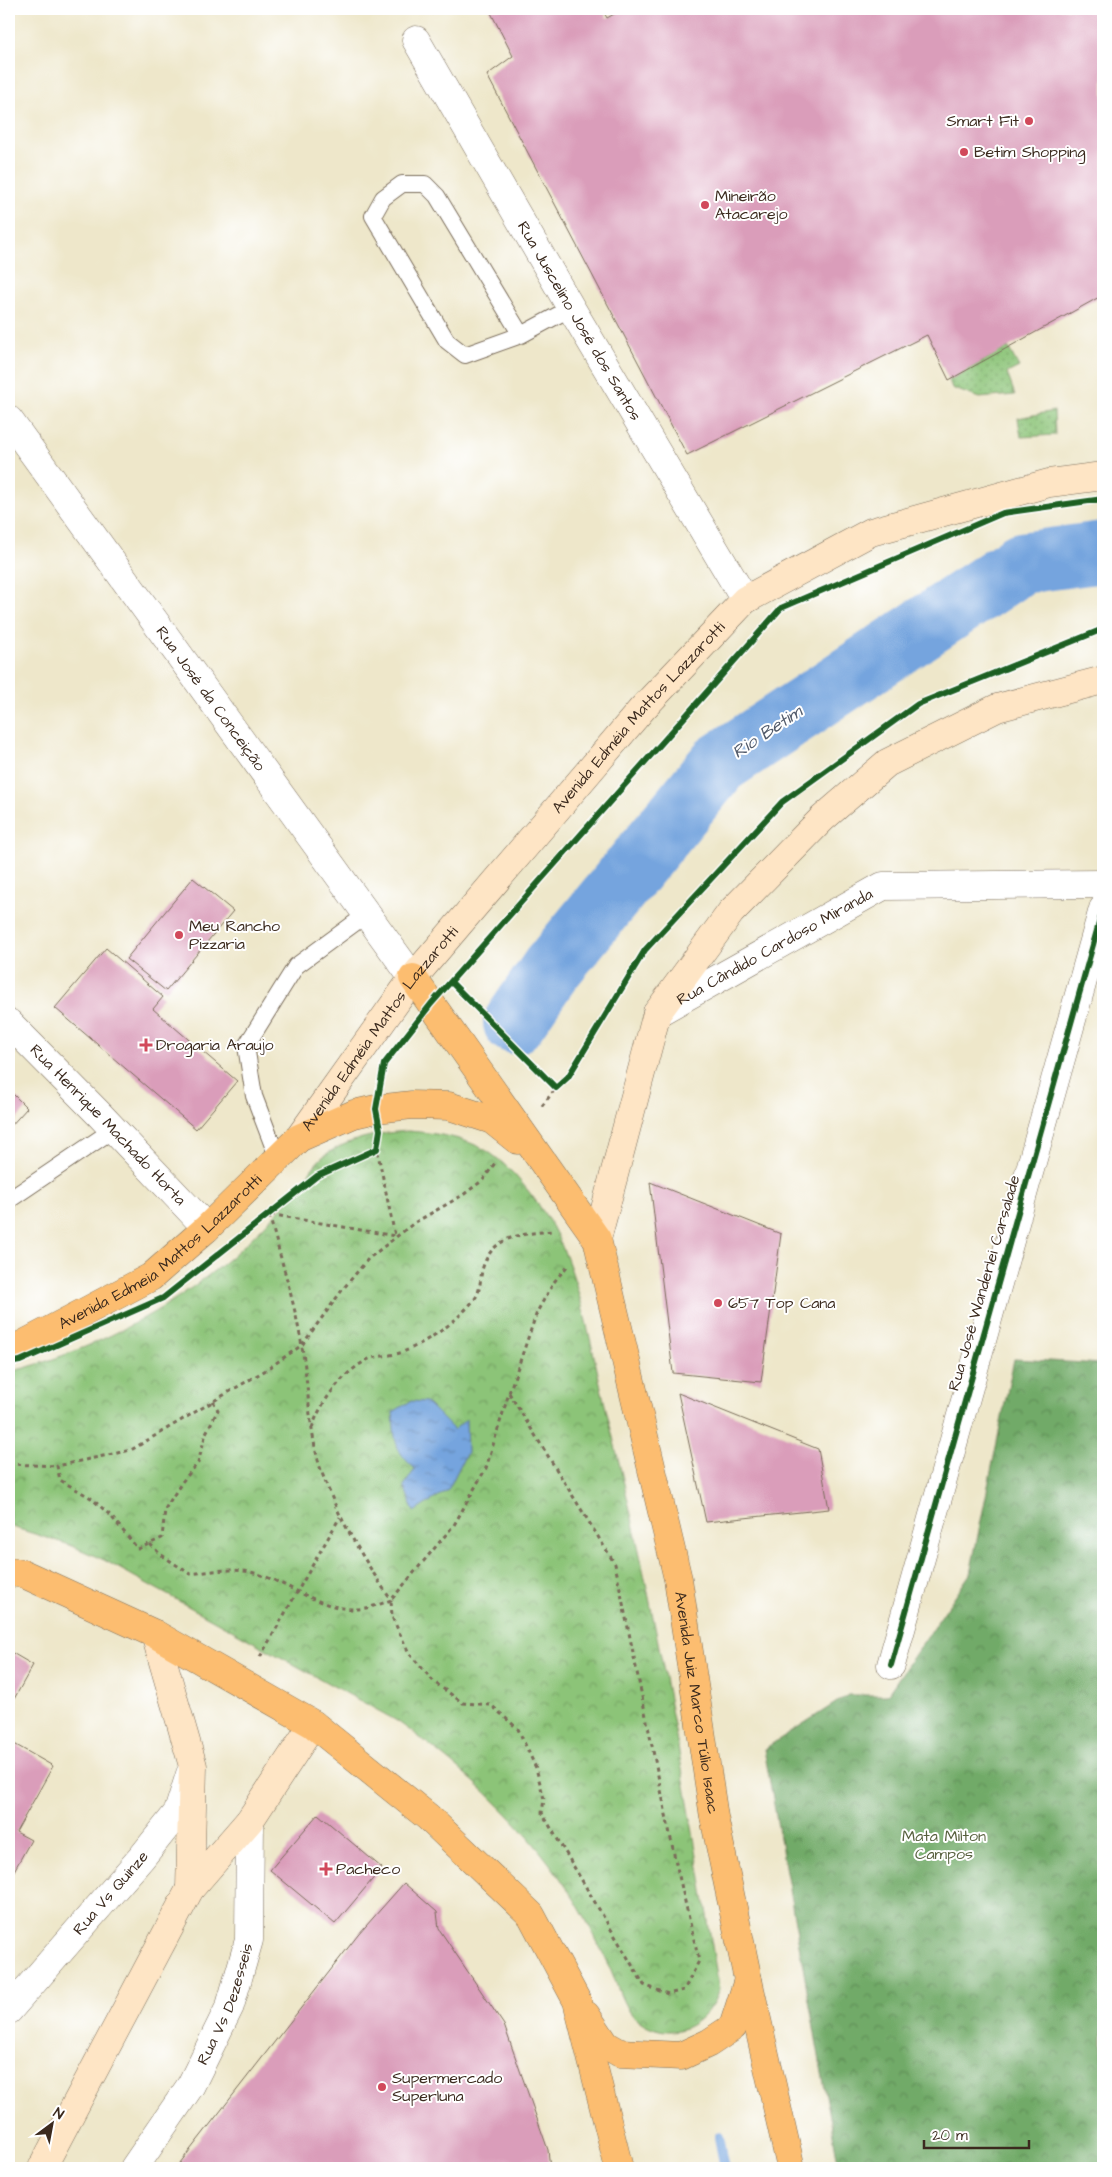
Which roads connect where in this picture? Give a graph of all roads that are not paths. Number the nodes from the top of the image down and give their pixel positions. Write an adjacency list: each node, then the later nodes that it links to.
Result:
1 (416, 40): 2 (street, Rua Juscelino José dos Santos)
2 (571, 308): 3 (lane); 6 (street, Rua Juscelino José dos Santos)
3 (521, 335): 3 (lane)
4 (9, 420): 10 (street, Rua José da Conceição)
5 (1103, 476): 6 (main road, Avenida Edméia Mattos Lazzarotti)
6 (745, 600): 11 (main road, Avenida Edméia Mattos Lazzarotti)
7 (1103, 680): 12 (main road)
8 (1103, 884): 12 (street, Rua Cândido Cardoso Miranda)
9 (1103, 908): 24 (street, Rua José Wanderlei Carsalade)
10 (367, 914): 11 (street, Rua José da Conceição); 17 (lane)
11 (413, 978): 15 (main road); 16 (main road, Avenida Edméia Mattos Lazzarotti)
12 (657, 1013): 20 (main road)
13 (9, 1023): 14 (street, Rua Henrique Machado Horta)
14 (114, 1129): 18 (lane); 19 (street, Rua Henrique Machado Horta)
15 (518, 1136): 16 (main road); 20 (main road)
16 (299, 1138): 17 (main road, Avenida Edmeia Mattos Lazzarotti)
17 (278, 1159): 19 (main road, Avenida Edmeia Mattos Lazzarotti)
18 (9, 1200)
19 (207, 1228): 21 (main road, Avenida Edmeia Mattos Lazzarotti)
20 (596, 1239): 29 (main road, Avenida Juiz Marco Túlio Isaac)
21 (9, 1347)
22 (9, 1572): 23 (main road)
23 (155, 1634): 25 (main road); 26 (main road)
24 (891, 1665)
25 (313, 1724): 27 (main road); 30 (main road)
26 (193, 1766): 28 (main road); 31 (street, Rua Vs Quinze)
27 (250, 1820): 28 (main road); 33 (street, Rua Vs Dezesseis)
28 (190, 1889): 32 (main road)
29 (748, 1980): 30 (main road); 35 (main road, Avenida Juiz Marco Túlio Isaac)
30 (577, 2001): 34 (main road)
31 (9, 2010)
32 (42, 2168)
33 (134, 2168)
34 (619, 2168)
35 (791, 2168)

